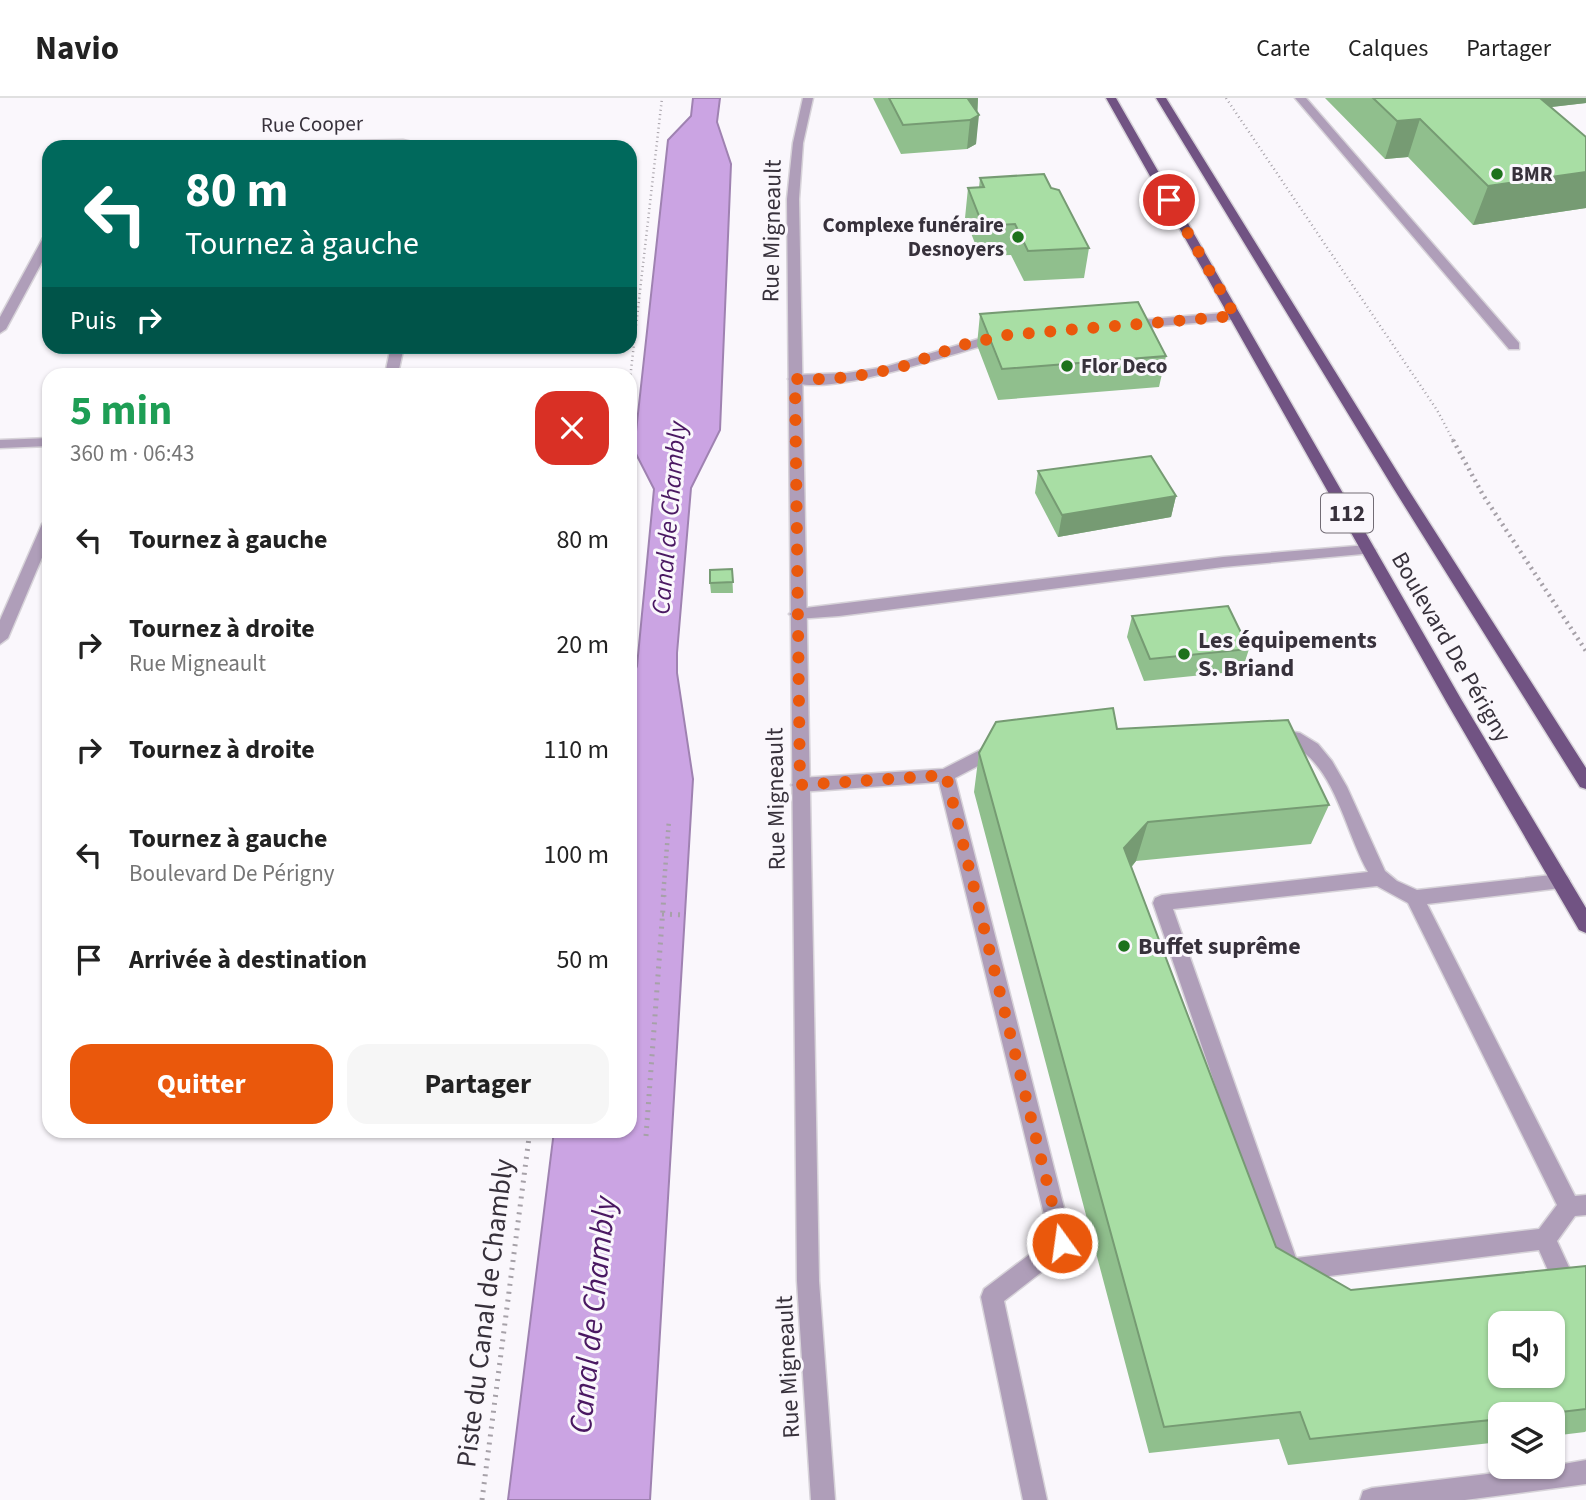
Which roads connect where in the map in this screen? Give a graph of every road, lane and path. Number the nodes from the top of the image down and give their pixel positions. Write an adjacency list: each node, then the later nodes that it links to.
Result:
1 (662, 98): 9 (path)
2 (808, 98): 14 (street, Rue Migneault)
3 (1111, 98): 8 (main road, Boulevard De Périgny / 112)
4 (1161, 98): 25 (main road, Boulevard De Périgny / 112)
5 (1226, 98): 21 (path)
6 (1300, 98): 13 (street)
7 (42, 251): 11 (street)
8 (1235, 316): 10 (street); 18 (main road, Boulevard De Périgny / 112)
9 (637, 318)
10 (1111, 326)
11 (0, 329)
12 (1007, 335): 14 (street)
13 (1514, 346)
14 (795, 379): 19 (street, Rue Migneault)
15 (42, 442): 16 (street)
16 (0, 444)
17 (42, 540): 20 (street)
18 (1368, 550): 19 (street); 29 (main road, Boulevard De Périgny / 112)
19 (797, 614): 26 (street, Rue Migneault)
20 (0, 638)
21 (1586, 651)
22 (1253, 735): 28 (street)
23 (1018, 748): 24 (street)
24 (946, 775): 26 (street); 42 (street)
25 (1586, 782)
26 (800, 785): 41 (street, Rue Migneault)
27 (669, 820): 31 (path)
28 (1380, 878): 30 (street); 37 (street)
29 (1561, 881): 30 (street); 33 (main road, Boulevard De Périgny / 112)
30 (1415, 898): 36 (street)
31 (662, 914): 32 (path); 34 (path)
32 (685, 915)
33 (1586, 925)
34 (646, 1136)
35 (529, 1138): 40 (path, Piste du Canal de Chambly)
36 (1577, 1206): 37 (street)
37 (1545, 1239): 38 (street)
38 (1586, 1330)
39 (1586, 1472): 43 (street)
40 (482, 1500)
41 (823, 1500)
42 (1035, 1500)
43 (1372, 1500)

